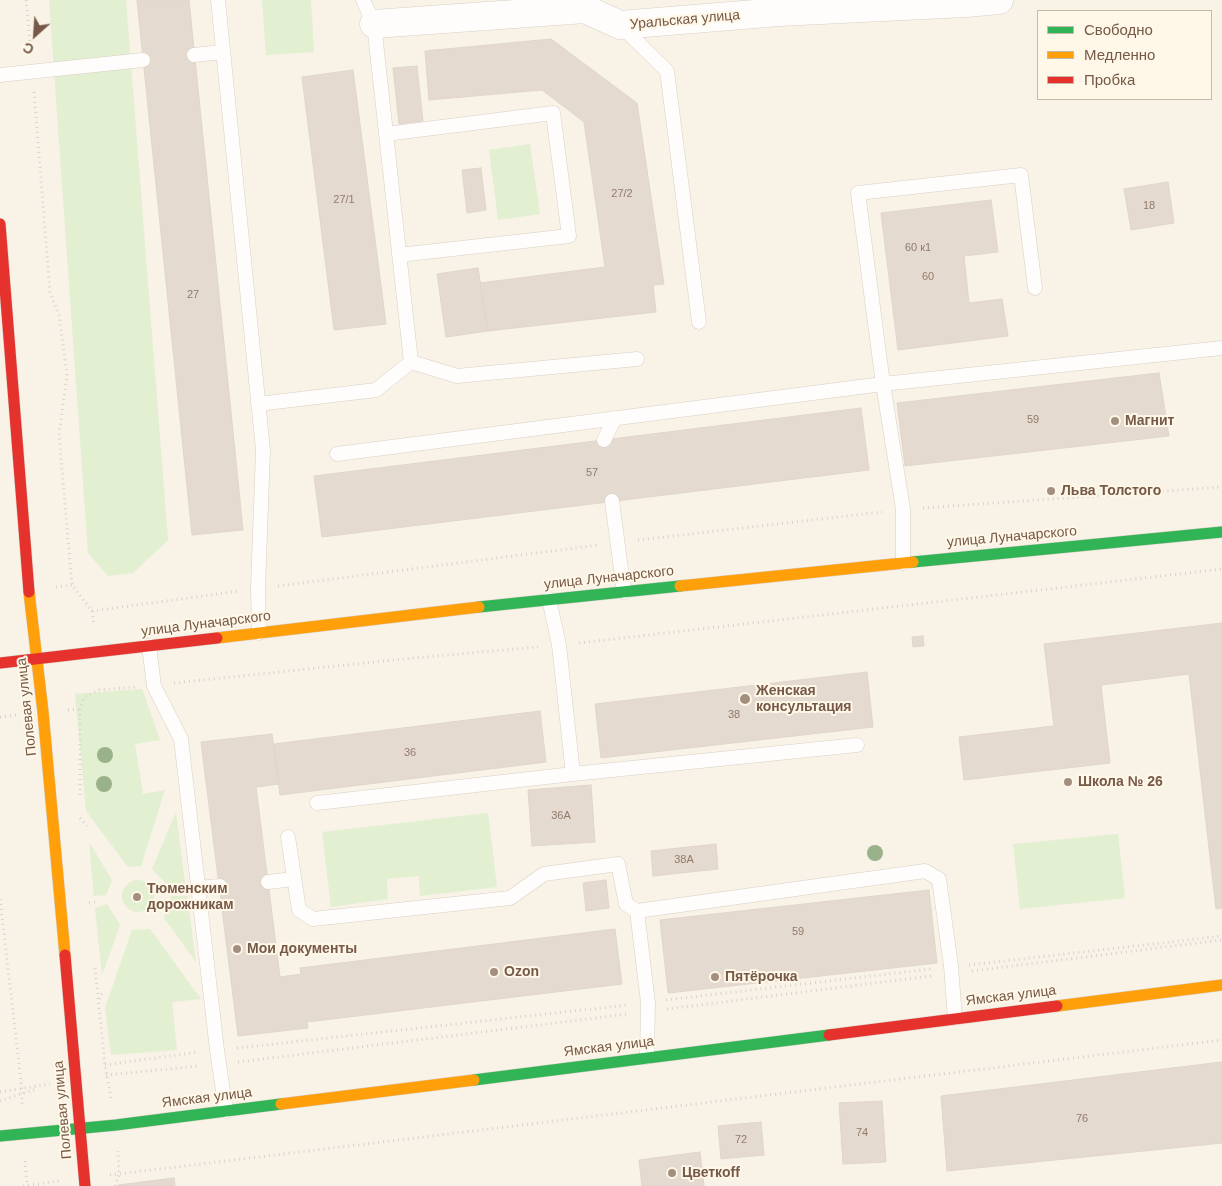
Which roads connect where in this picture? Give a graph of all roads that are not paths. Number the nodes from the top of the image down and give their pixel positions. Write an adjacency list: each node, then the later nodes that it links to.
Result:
1 (218, 0): 8 (lane)
2 (999, 0): 3 (street, Уральская улица)
3 (966, 2): 5 (street, Уральская улица)
4 (585, 4): 6 (street, Уральская улица); 7 (street, Уральская улица)
5 (778, 6): 7 (street, Уральская улица)
6 (369, 12): 12 (lane)
7 (620, 25): 16 (lane)
8 (223, 52): 9 (lane); 21 (lane)
9 (194, 55)
10 (143, 60): 11 (lane)
11 (0, 75)
12 (386, 134): 14 (lane); 14 (lane)
13 (0, 224): 32 (main road, Полевая улица)
14 (399, 256): 19 (lane)
15 (1035, 288): 20 (lane)
16 (699, 322)
17 (1222, 348): 20 (lane)
18 (637, 359): 19 (lane)
19 (411, 362): 21 (lane)
20 (883, 384): 22 (lane); 27 (lane)
21 (258, 404): 30 (lane)
22 (616, 418): 23 (lane); 24 (lane)
23 (604, 440)
24 (337, 454)
25 (612, 501): 28 (lane)
26 (1222, 532): 27 (main road, улица Луначарского)
27 (903, 563): 28 (main road, улица Луначарского)
28 (624, 592): 29 (main road, улица Луначарского)
29 (549, 599): 30 (main road, улица Луначарского); 35 (lane)
30 (259, 633): 31 (main road, улица Луначарского)
31 (149, 646): 32 (main road, улица Луначарского); 41 (lane)
32 (37, 658): 33 (main road, улица Луначарского); 47 (main road, Полевая улица)
33 (0, 663)
34 (857, 745): 35 (lane)
35 (573, 774): 36 (lane)
36 (317, 804)
37 (288, 836): 38 (lane)
38 (294, 879): 39 (lane); 42 (lane)
39 (268, 882)
40 (220, 886): 41 (lane)
41 (198, 888): 46 (lane)
42 (637, 912): 44 (lane); 45 (lane)
43 (1222, 985): 44 (main road, Ямская улица)
44 (955, 1018): 45 (main road, Ямская улица)
45 (647, 1057): 46 (main road, Ямская улица)
46 (226, 1111): 47 (main road, Ямская улица)
47 (80, 1128): 48 (main road, Ямская улица); 49 (main road, Полевая улица)
48 (0, 1136)
49 (85, 1186)

